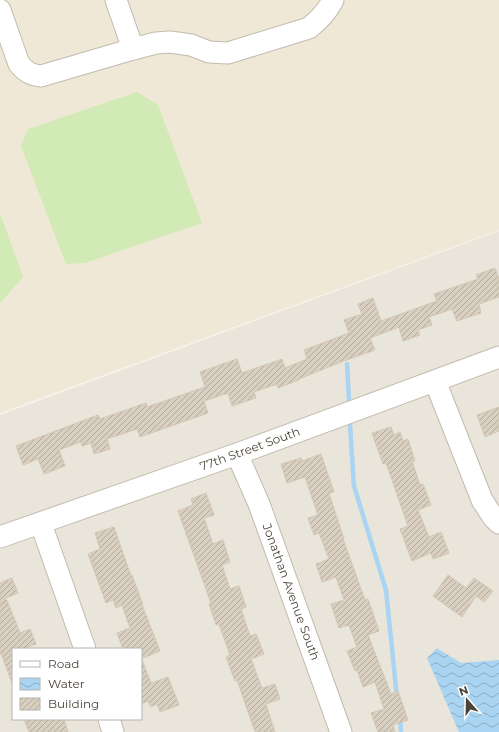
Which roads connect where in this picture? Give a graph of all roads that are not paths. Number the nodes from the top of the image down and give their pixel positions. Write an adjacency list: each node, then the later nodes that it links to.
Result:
1 (116, 0): 4 (street)
2 (333, 0): 4 (street)
3 (0, 10): 4 (street)
4 (133, 48)
5 (499, 357): 6 (street, 77th Street South)
6 (435, 381): 7 (street, 77th Street South); 8 (street)
7 (237, 454): 9 (street, 77th Street South); 14 (street, Jonathan Avenue South)
8 (499, 523)
9 (41, 524): 10 (street, 77th Street South); 11 (street)
10 (0, 537)
11 (85, 648)
12 (109, 720): 13 (street)
13 (113, 732)
14 (341, 732)

